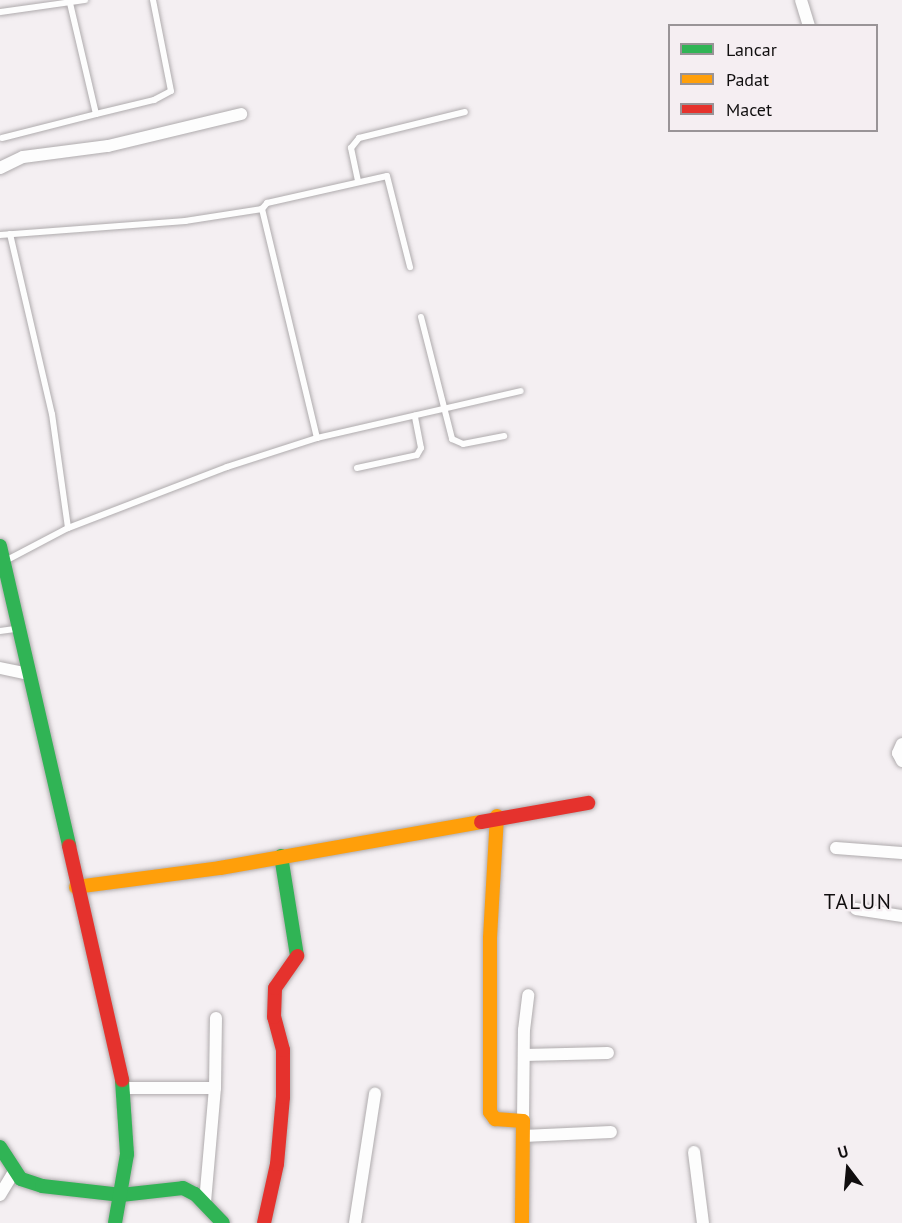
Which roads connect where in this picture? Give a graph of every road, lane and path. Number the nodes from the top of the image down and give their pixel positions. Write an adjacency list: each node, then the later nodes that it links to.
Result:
1 (85, 0): 4 (lane)
2 (153, 0): 8 (lane)
3 (801, 0): 6 (street)
4 (70, 3): 5 (lane); 8 (lane)
5 (0, 12)
6 (808, 24)
7 (465, 112): 13 (lane)
8 (96, 114): 11 (lane)
9 (241, 114): 12 (street)
10 (0, 131): 11 (lane)
11 (1, 139)
12 (0, 168)
13 (358, 181): 14 (lane); 17 (lane)
14 (262, 209): 15 (lane); 23 (lane)
15 (10, 234): 16 (lane); 25 (lane)
16 (0, 235)
17 (410, 267)
18 (421, 317): 20 (lane)
19 (521, 391): 20 (lane)
20 (442, 409): 21 (lane); 22 (lane)
21 (415, 416): 23 (lane); 24 (lane)
22 (504, 436)
23 (317, 438): 25 (lane)
24 (357, 468)
25 (68, 528): 27 (lane)
26 (0, 546): 27 (main road)
27 (4, 561): 28 (main road)
28 (18, 628): 29 (lane); 31 (main road)
29 (0, 631)
30 (0, 668): 31 (street)
31 (29, 674): 39 (main road)
32 (902, 744): 33 (street)
33 (902, 761)
34 (588, 803): 35 (main road)
35 (497, 816): 38 (main road); 49 (main road)
36 (836, 848): 37 (street)
37 (902, 853)
38 (281, 856): 39 (main road); 60 (main road)
39 (76, 888): 46 (main road)
40 (856, 909): 41 (street)
41 (902, 916)
42 (528, 995): 45 (street)
43 (216, 1018): 47 (street)
44 (608, 1053): 45 (street)
45 (524, 1055): 49 (street)
46 (124, 1088): 47 (street); 56 (main road)
47 (215, 1088): 57 (street)
48 (375, 1094): 61 (street)
49 (523, 1121): 51 (main road)
50 (611, 1132): 51 (street)
51 (523, 1136): 62 (main road)
52 (0, 1147): 54 (main road)
53 (694, 1152): 63 (street)
54 (14, 1172): 55 (street); 56 (main road)
55 (0, 1195)
56 (121, 1195): 57 (main road); 58 (main road)
57 (205, 1202): 59 (main road)
58 (115, 1223)
59 (223, 1223)
60 (264, 1223)
61 (355, 1223)
62 (522, 1223)
63 (703, 1223)

